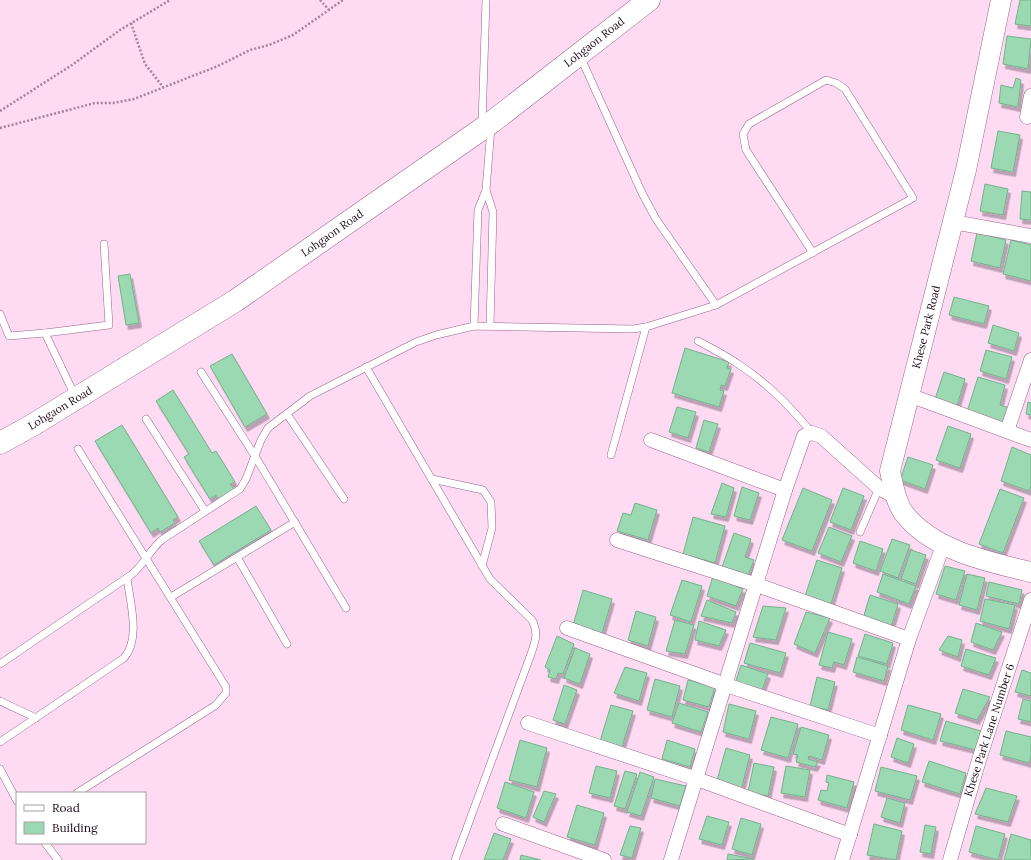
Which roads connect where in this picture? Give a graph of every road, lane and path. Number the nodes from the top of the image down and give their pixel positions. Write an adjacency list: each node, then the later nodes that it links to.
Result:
1 (170, 0): 8 (path)
2 (320, 0): 7 (path)
3 (343, 0): 7 (path)
4 (486, 0): 14 (lane)
5 (649, 0): 9 (main road, Lohgaon Road)
6 (1001, 0): 17 (street, Khese Park Road)
7 (329, 10): 10 (path)
8 (131, 23): 10 (path); 12 (path)
9 (579, 54): 14 (main road, Lohgaon Road); 21 (lane)
10 (163, 87): 15 (path)
11 (1031, 96): 13 (street)
12 (0, 111)
13 (1027, 117)
14 (487, 126): 16 (lane); 32 (main road, Lohgaon Road)
15 (0, 128)
16 (486, 190): 23 (lane); 24 (lane)
17 (953, 222): 18 (street); 31 (street, Khese Park Road)
18 (1031, 236)
19 (104, 244): 26 (lane)
20 (813, 253): 20 (lane); 21 (lane)
21 (716, 306): 25 (lane)
22 (0, 314): 26 (lane)
23 (474, 326): 24 (lane); 29 (lane)
24 (490, 326): 25 (lane)
25 (646, 327): 41 (lane)
26 (45, 333): 32 (lane)
27 (698, 341): 36 (lane)
28 (1031, 360): 35 (street)
29 (366, 367): 33 (lane); 43 (lane)
30 (200, 372): 42 (lane)
31 (909, 395): 35 (street); 45 (street, Khese Park Road)
32 (76, 398): 39 (main road, Lohgaon Road)
33 (287, 414): 42 (lane); 46 (lane)
34 (146, 419): 47 (lane)
35 (1008, 431): 38 (street)
36 (812, 433): 44 (street); 45 (street)
37 (651, 440): 44 (street)
38 (1031, 440)
39 (0, 443)
40 (78, 449): 52 (lane)
41 (611, 455)
42 (255, 456): 47 (lane); 48 (lane)
43 (432, 479): 54 (lane); 54 (lane)
44 (785, 490): 57 (street)
45 (887, 492): 49 (lane); 51 (street, Khese Park Road)
46 (344, 499)
47 (206, 511): 52 (lane)
48 (295, 522): 53 (lane); 60 (lane)
49 (860, 532)
50 (617, 540): 57 (street)
51 (944, 543): 55 (street, Khese Park Road); 62 (street)
52 (146, 557): 56 (lane); 58 (lane)
53 (237, 557): 58 (lane); 63 (lane)
54 (482, 566): 79 (lane)
55 (1031, 572)
56 (127, 578): 64 (lane); 67 (lane)
57 (756, 585): 62 (street); 65 (street)
58 (171, 597): 73 (lane)
59 (1031, 600): 83 (street, Khese Park Lane Number 6)
60 (346, 608)
61 (567, 628): 65 (street)
62 (909, 639): 69 (street)
63 (287, 644)
64 (0, 664)
65 (726, 685): 69 (street); 72 (street)
66 (0, 701): 67 (lane)
67 (36, 718): 70 (lane)
68 (528, 723): 72 (street)
69 (880, 736): 76 (street)
70 (0, 742)
71 (0, 769): 74 (lane)
72 (697, 778): 76 (street); 81 (street)
73 (79, 792)
74 (16, 799)
75 (504, 824): 80 (street)
76 (850, 834): 82 (street)
77 (46, 844): 78 (lane)
78 (58, 860)
79 (455, 860)
80 (604, 860)
81 (670, 860)
82 (842, 860)
83 (950, 860)

